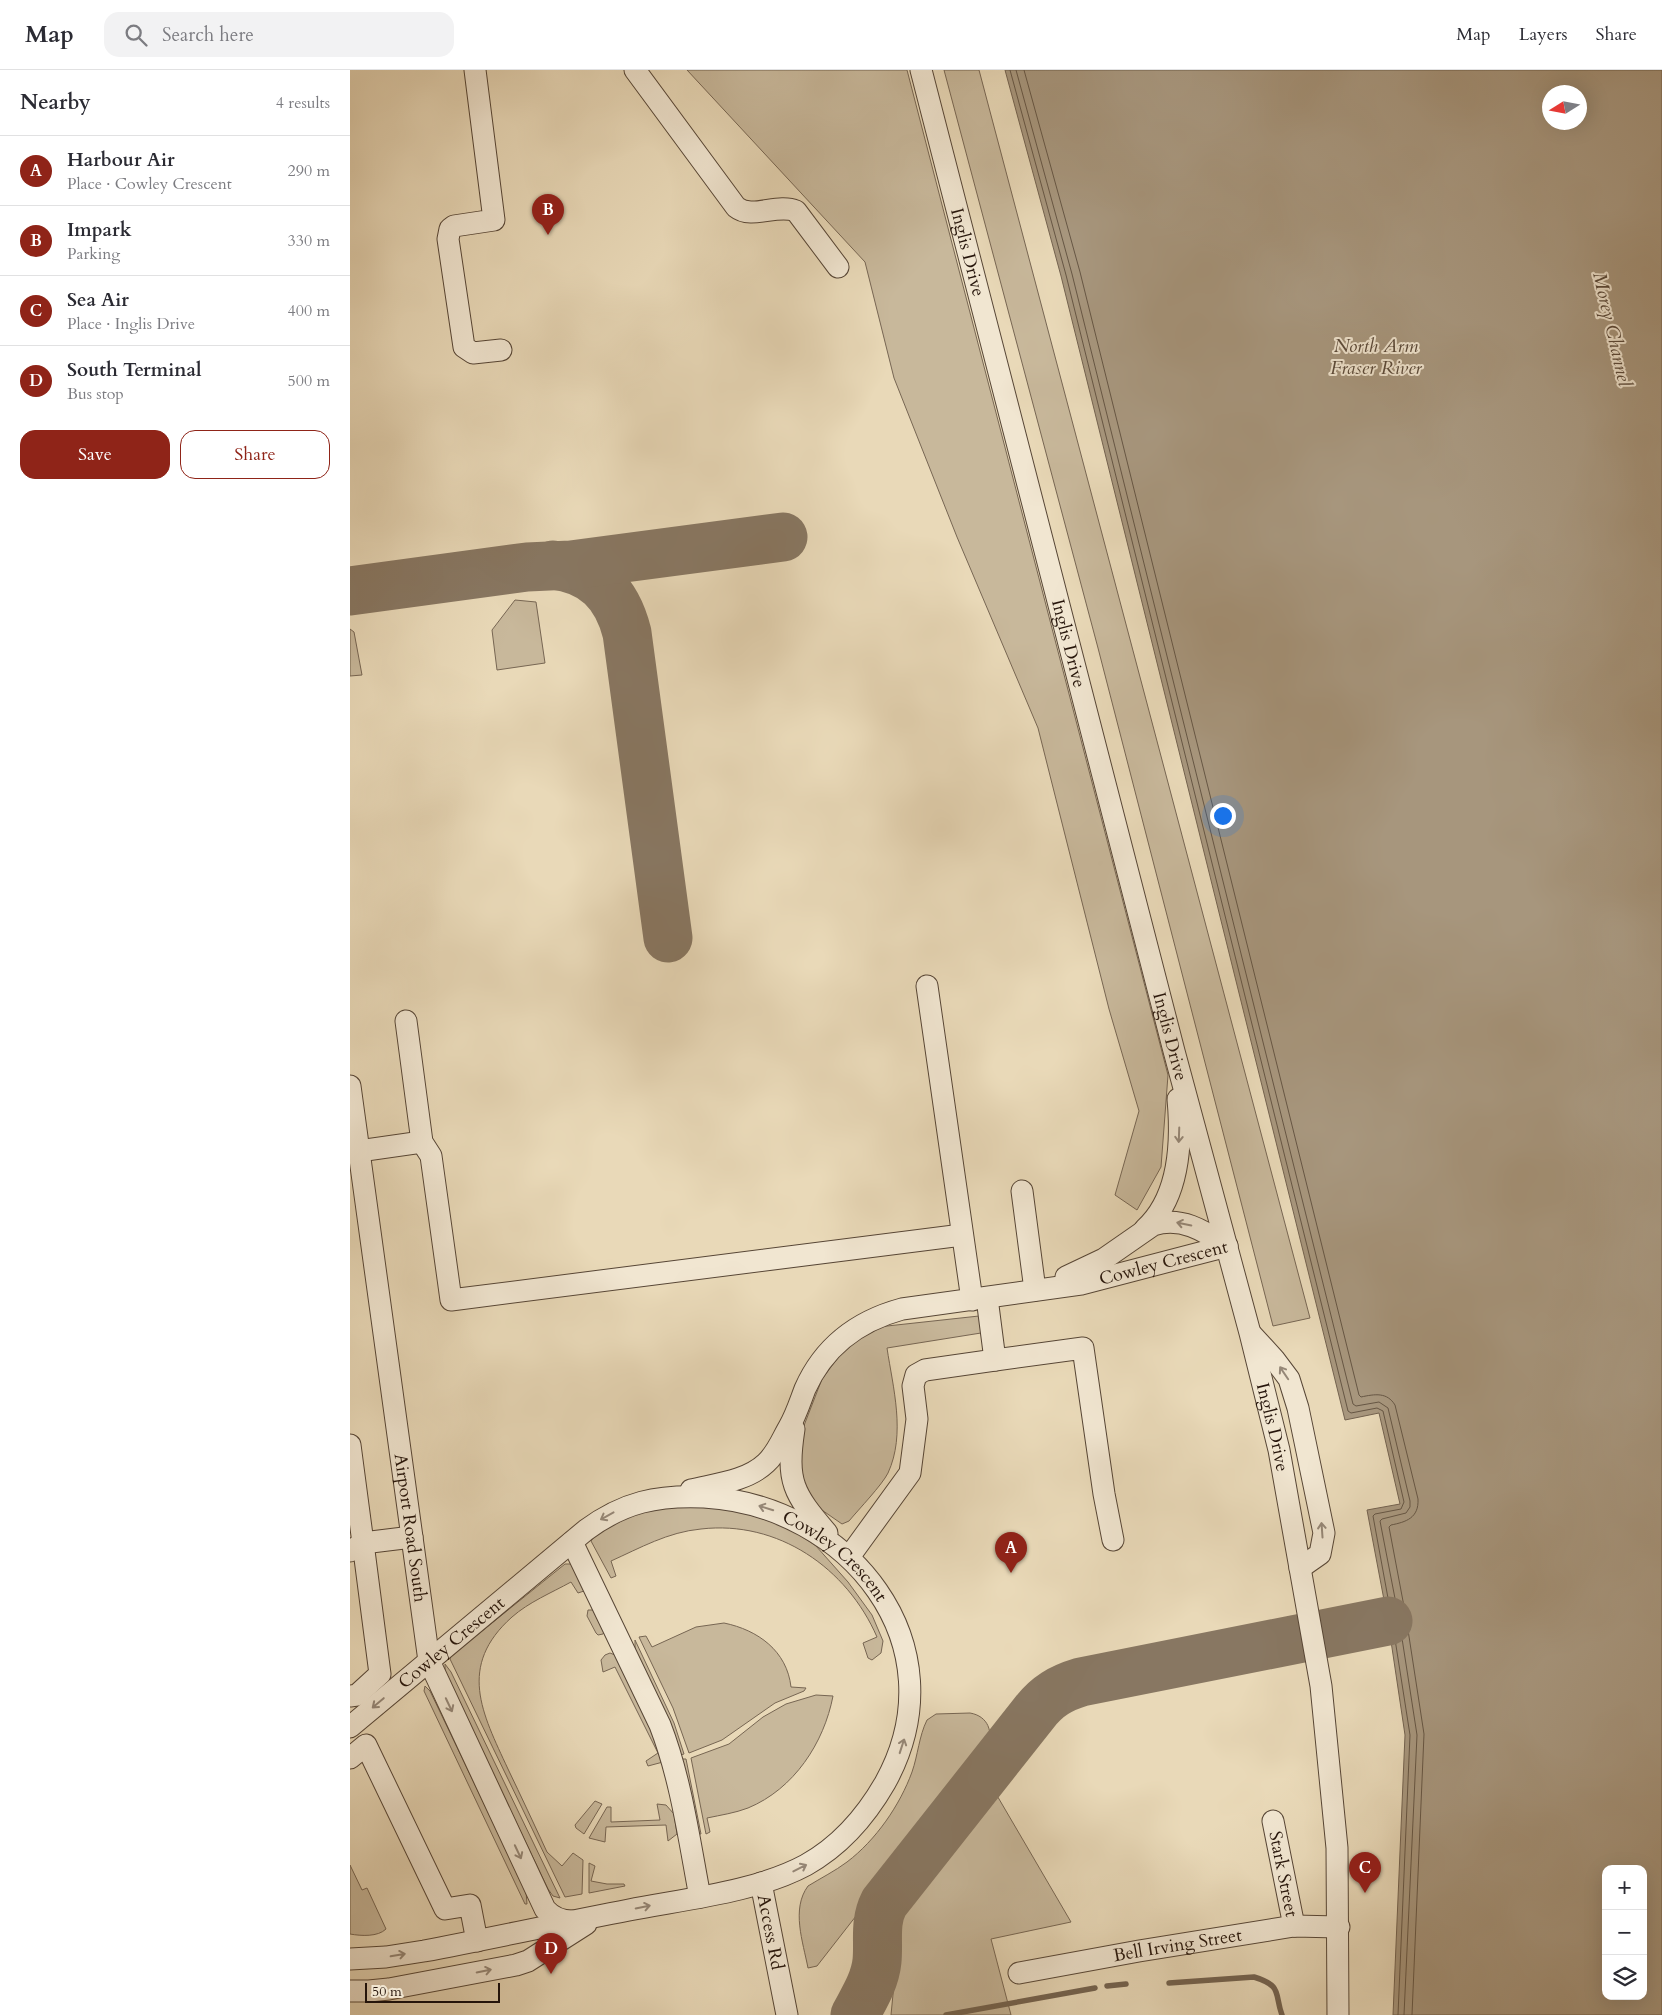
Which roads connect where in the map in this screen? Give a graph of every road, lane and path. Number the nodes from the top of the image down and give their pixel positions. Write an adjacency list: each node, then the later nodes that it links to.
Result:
1 (475, 70): 5 (street)
2 (635, 70): 4 (street)
3 (921, 70): 8 (street, Inglis Drive)
4 (838, 267)
5 (501, 350)
6 (927, 986): 14 (street)
7 (406, 1021): 10 (street)
8 (1174, 1052): 15 (street, one-way to 15); 16 (street, Inglis Drive)
9 (350, 1086): 11 (street, Airport Road South)
10 (422, 1142): 11 (street); 14 (street)
11 (359, 1151): 13 (street, Airport Road South)
12 (1022, 1191): 17 (street)
13 (358, 1205): 24 (street, Airport Road South)
14 (962, 1235): 18 (street)
15 (1137, 1236): 16 (street, Cowley Crescent, one-way to 15); 17 (street, Cowley Crescent)
16 (1227, 1246): 17 (street, Cowley Crescent); 19 (street, Inglis Drive)
17 (1038, 1289): 18 (street, Cowley Crescent)
18 (979, 1299): 20 (street); 21 (street, Cowley Crescent)
19 (1250, 1333): 29 (street, Inglis Drive); 29 (street, one-way to 19)
20 (995, 1360): 25 (street); 28 (street)
21 (796, 1414): 23 (street); 28 (street)
22 (350, 1445): 27 (street)
23 (652, 1499): 26 (street, Cowley Crescent, one-way to 26); 28 (street, Cowley Crescent, one-way to 23)
24 (412, 1537): 27 (street); 30 (street, Airport Road South)
25 (1113, 1540)
26 (572, 1542): 30 (street, Cowley Crescent); 36 (street)
27 (357, 1547): 31 (street)
28 (844, 1553): 35 (street, Cowley Crescent, one-way to 28)
29 (1300, 1568): 40 (street, Inglis Drive)
30 (429, 1661): 32 (street, Cowley Crescent, one-way to 32); 38 (street, Airport Road South, one-way to 38)
31 (350, 1696)
32 (350, 1727)
33 (350, 1758): 41 (street)
34 (1273, 1821): 39 (street, Stark Street)
35 (761, 1883): 36 (street, Cowley Crescent); 45 (street, Access Rd)
36 (700, 1897): 37 (street, Cowley Crescent, one-way to 36)
37 (604, 1915): 38 (street, Cowley Crescent); 44 (street, Cowley Crescent, one-way to 37)
38 (578, 1920): 41 (street, Cowley Crescent)
39 (1294, 1926): 40 (street, Bell Irving Street); 43 (street, Bell Irving Street)
40 (1339, 1927): 46 (street, Inglis Drive)
41 (477, 1941): 42 (street, Cowley Crescent, one-way to 41)
42 (350, 1959)
43 (1019, 1974)
44 (350, 1991)
45 (787, 2015)
46 (1338, 2015)

